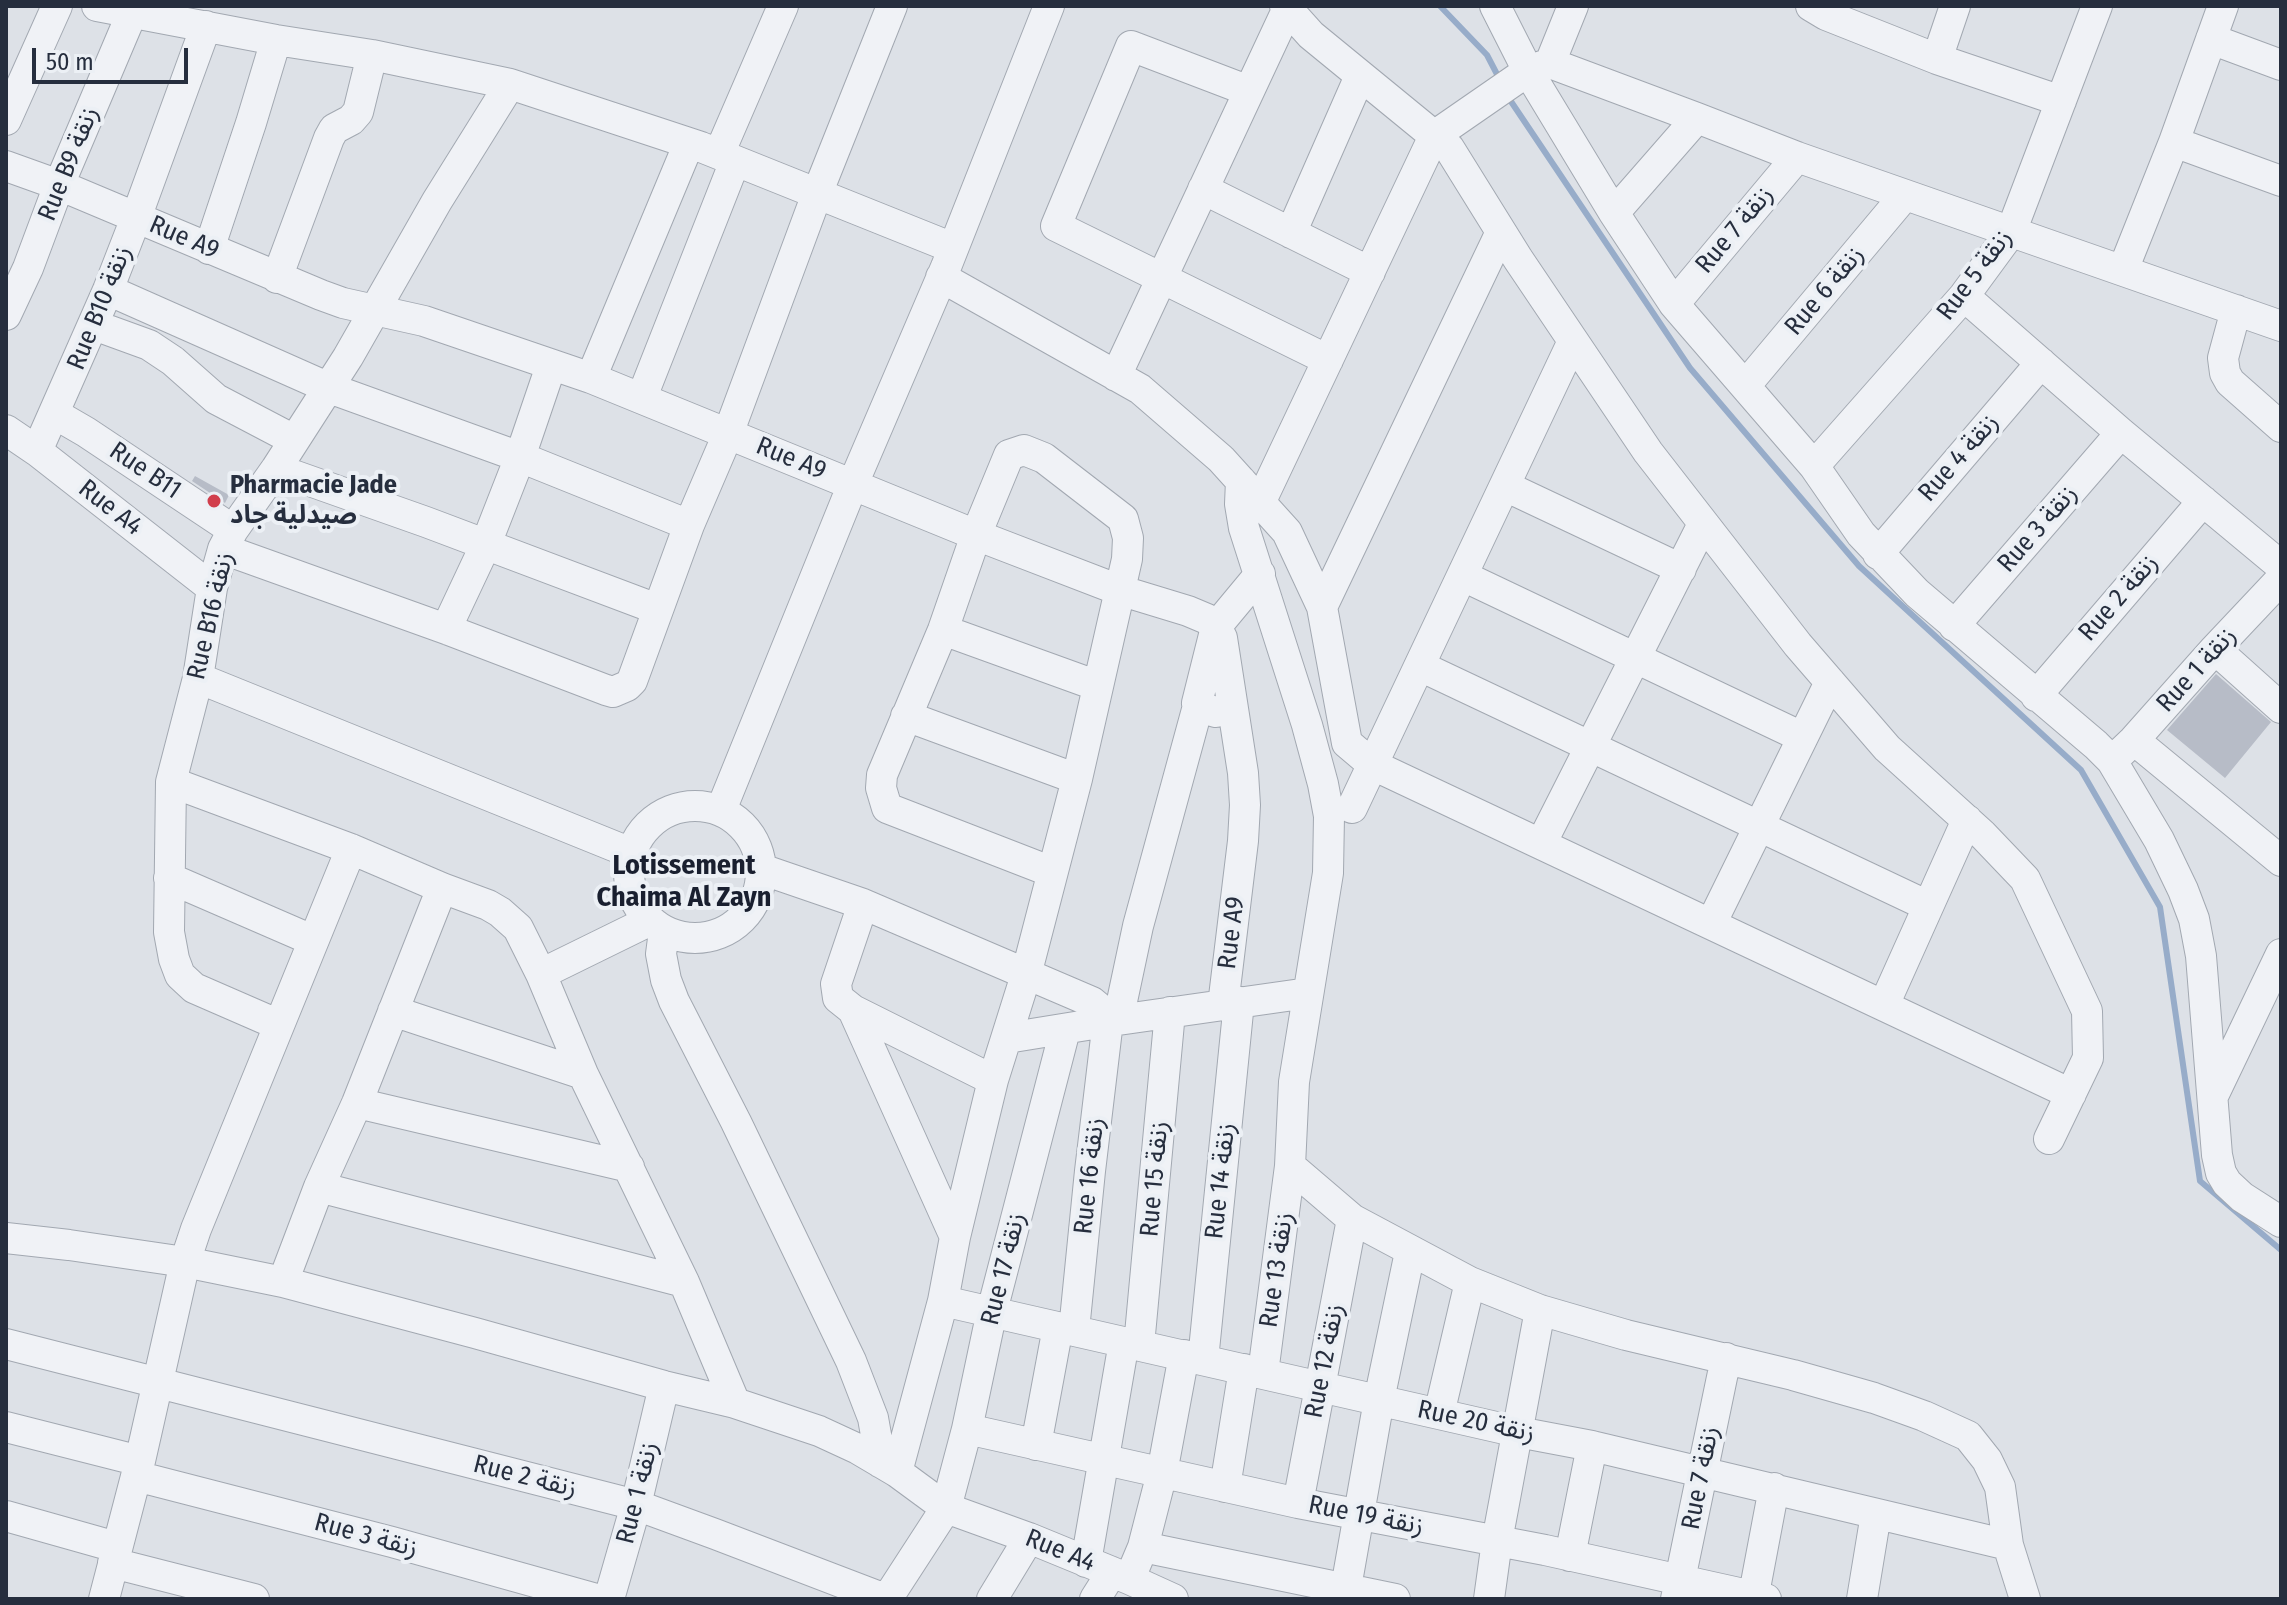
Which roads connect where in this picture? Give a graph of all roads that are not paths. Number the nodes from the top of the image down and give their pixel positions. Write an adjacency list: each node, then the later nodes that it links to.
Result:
1 (57, 6): 26 (street)
2 (97, 6): 13 (street)
3 (783, 6): 31 (street)
4 (892, 6): 36 (street)
5 (1049, 6): 43 (street)
6 (1495, 6): 20 (street)
7 (1573, 6): 20 (street)
8 (1811, 6): 18 (street)
9 (1955, 6): 18 (street)
10 (2097, 6): 24 (street, Rue 5 زنقة)
11 (2223, 6): 15 (street)
12 (1286, 8): 21 (street); 23 (street)
13 (132, 13): 14 (street); 34 (street, Rue B9 زنقة)
14 (206, 26): 16 (street); 39 (street, Rue B10 زنقة)
15 (2211, 39): 19 (street); 28 (street)
16 (276, 40): 17 (street); 44 (street)
17 (372, 55): 22 (street); 48 (street)
18 (1937, 59): 24 (street)
19 (2281, 65)
20 (1539, 67): 25 (street); 27 (street); 38 (street)
21 (1360, 76): 27 (street); 42 (street)
22 (510, 84): 29 (street); 53 (street, Rue B16 زنقة)
23 (1249, 91): 35 (street); 49 (street)
24 (2061, 101): 41 (street, Rue 5 زنقة)
25 (1697, 118): 30 (street); 38 (street)
26 (6, 120)
27 (1434, 136): 40 (street); 46 (street)
28 (2174, 142): 33 (street); 45 (street)
29 (689, 143): 31 (street); 63 (street)
30 (1797, 157): 37 (street); 52 (street, Rue 7 زنقة)
31 (727, 158): 36 (street); 66 (street)
32 (6, 166): 34 (street, Rue A9)
33 (2281, 181)
34 (59, 185): 39 (street, Rue A9); 55 (street, Rue B9 زنقة)
35 (1203, 189): 42 (street); 49 (street)
36 (817, 194): 43 (street); 71 (street)
37 (1905, 195): 41 (street); 64 (street, Rue 6 زنقة)
38 (1614, 213): 52 (street)
39 (136, 218): 44 (street, Rue A9); 50 (street, Rue B10 زنقة)
40 (1501, 232): 58 (street); 94 (street)
41 (2011, 232): 45 (street); 51 (street, Rue 5 زنقة)
42 (1291, 233): 46 (street)
43 (953, 248): 47 (street)
44 (209, 249): 48 (street, Rue A9)
45 (2123, 270): 54 (street)
46 (1370, 272): 59 (street)
47 (941, 277): 62 (street); 77 (street)
48 (277, 278): 53 (street, Rue A9)
49 (1161, 278): 59 (street); 62 (street)
50 (108, 290): 56 (street, Rue B10 زنقة); 65 (street)
51 (1964, 296): 60 (street); 75 (street, Rue 5 زنقة)
52 (1674, 304): 64 (street)
53 (376, 310): 61 (street, Rue A9); 65 (street, Rue B16 زنقة)
54 (2236, 310): 57 (street); 68 (street)
55 (6, 315)
56 (94, 325): 67 (street, Rue B10 زنقة); 72 (street)
57 (2281, 326)
58 (1573, 341): 78 (street); 81 (street)
59 (1328, 360): 79 (street)
60 (2041, 363): 70 (street); 86 (street, Rue 4 زنقة)
61 (551, 366): 63 (street, Rue A9); 74 (street)
62 (1116, 376): 79 (street)
63 (591, 378): 66 (street, Rue A9)
64 (1745, 386): 75 (street)
65 (329, 388): 72 (street, Rue B16 زنقة); 74 (street)
66 (642, 397): 71 (street, Rue A9)
67 (55, 414): 73 (street, Rue B10 زنقة); 84 (street, Rue B11)
68 (2281, 427)
69 (6, 430): 73 (street, Rue A4)
70 (2121, 433): 80 (street); 96 (street, Rue 3 زنقة)
71 (728, 434): 77 (street, Rue A9); 82 (street)
72 (294, 440): 76 (street, Rue B16 زنقة)
73 (37, 451): 92 (street, Rue A4)
74 (520, 457): 82 (street); 85 (street)
75 (1814, 466): 86 (street)
76 (276, 469): 84 (street, Rue B16 زنقة); 85 (street)
77 (853, 484): 83 (street, Rue A9); 119 (street)
78 (1505, 486): 88 (street); 90 (street)
79 (1250, 492): 89 (street, Rue 13 زنقة); 94 (street)
80 (2203, 501): 87 (street); 106 (street, Rue 2 زنقة)
81 (1703, 524): 88 (street); 104 (street)
82 (689, 525): 95 (street)
83 (976, 535): 93 (street, Rue A9); 93 (street); 99 (street)
84 (228, 540): 92 (street, Rue B16 زنقة); 98 (street, Rue B11)
85 (486, 544): 95 (street); 98 (street)
86 (1878, 554): 96 (street)
87 (2281, 566)
88 (1681, 569): 101 (street)
89 (1260, 574): 97 (street); 138 (street, Rue 13 زنقة)
90 (1463, 576): 101 (street); 102 (street)
91 (2281, 579): 100 (street, Rue 1 زنقة)
92 (212, 588): 103 (street, Rue B16 زنقة)
93 (1119, 590): 97 (street, Rue A9); 105 (street)
94 (1322, 607): 115 (street)
95 (657, 609): 98 (street, Rue B11)
96 (1954, 626): 106 (street)
97 (1216, 627): 107 (street, Rue 16 زنقة); 110 (street, Rue A9)
98 (446, 629)
99 (943, 630): 105 (street); 109 (street)
100 (2215, 649): 108 (street); 112 (street, Rue 1 زنقة)
101 (1635, 658): 111 (street); 113 (street)
102 (1420, 666): 113 (street); 115 (street)
103 (198, 678): 117 (street, Rue B16 زنقة); 124 (street)
104 (1830, 682): 111 (street); 120 (street)
105 (1098, 686): 116 (street)
106 (2036, 696): 114 (street)
107 (1198, 706): 110 (street); 144 (street, Rue 16 زنقة)
108 (2281, 708)
109 (906, 716): 116 (street); 127 (street)
110 (1234, 716): 139 (street, Rue A9)
111 (1802, 737): 121 (street)
112 (2134, 740): 114 (street, Rue 1 زنقة); 125 (street)
113 (1590, 747): 121 (street); 122 (street)
114 (2112, 761): 151 (street)
115 (1373, 765): 118 (street); 122 (street)
116 (1077, 779): 127 (street)
117 (171, 782): 123 (street); 128 (street, Rue B16 زنقة)
118 (1352, 808)
119 (721, 810): 124 (street); 126 (street)
120 (1967, 820): 131 (street); 150 (street)
121 (1758, 827): 131 (street); 132 (street)
122 (1541, 844): 132 (street)
123 (351, 849): 129 (street); 134 (street)
124 (631, 853): 133 (street)
125 (2281, 861)
126 (761, 869): 130 (street); 133 (street)
127 (1052, 872): 137 (street)
128 (169, 878): 134 (street); 145 (street, Rue B16 زنقة)
129 (442, 888): 136 (street); 142 (street)
130 (863, 904): 137 (street); 141 (street)
131 (1928, 906): 140 (street)
132 (1711, 924): 140 (street)
133 (657, 926): 136 (street); 187 (street)
134 (312, 940): 145 (street)
135 (2281, 954): 151 (street)
136 (541, 974): 148 (street)
137 (1026, 975): 144 (street); 147 (street)
138 (1308, 993): 139 (street); 154 (street, Rue 13 زنقة)
139 (1231, 1004): 143 (street); 172 (street, Rue 14 زنقة)
140 (1884, 1005): 150 (street)
141 (853, 1010): 149 (street); 159 (street)
142 (393, 1011): 148 (street); 152 (street)
143 (1170, 1012): 144 (street); 170 (street, Rue 15 زنقة)
144 (1113, 1020): 146 (street); 169 (street, Rue 16 زنقة)
145 (279, 1025): 162 (street)
146 (1065, 1030): 147 (street); 168 (street, Rue 17 زنقة)
147 (1007, 1038): 149 (street)
148 (583, 1074): 155 (street)
149 (993, 1080): 159 (street)
150 (2071, 1094): 153 (street)
151 (2212, 1098): 158 (street)
152 (357, 1103): 155 (street); 156 (street)
153 (2049, 1139)
154 (1290, 1166): 157 (street); 174 (street, Rue 13 زنقة)
155 (629, 1167): 164 (street)
156 (319, 1187): 163 (street); 164 (street)
157 (1352, 1219): 161 (street); 177 (street, Rue 12 زنقة)
158 (2281, 1222)
159 (955, 1237): 166 (street)
160 (6, 1238): 162 (street, Rue A4)
161 (1410, 1252): 165 (street); 178 (street)
162 (185, 1262): 163 (street, Rue A4); 175 (street)
163 (283, 1282): 176 (street, Rue A4)
164 (684, 1282): 179 (street)
165 (1470, 1282): 167 (street); 180 (street)
166 (943, 1301): 168 (street, Rue 20 زنقة); 187 (street)
167 (1540, 1310): 173 (street); 183 (street)
168 (992, 1311): 169 (street, Rue 20 زنقة); 182 (street, Rue 17 زنقة)
169 (1066, 1328): 170 (street, Rue 20 زنقة); 184 (street, Rue 16 زنقة)
170 (1131, 1343): 172 (street, Rue 20 زنقة); 186 (street, Rue 15 زنقة)
171 (6, 1344): 175 (street)
172 (1194, 1358): 174 (street, Rue 20 زنقة); 190 (street, Rue 14 زنقة)
173 (1726, 1358): 189 (street, Rue 7 زنقة); 201 (street)
174 (1253, 1371): 177 (street, Rue 20 زنقة); 191 (street, Rue 13 زنقة)
175 (158, 1383): 188 (street); 194 (street, Rue 2 زنقة)
176 (664, 1386): 179 (street, Rue A4); 194 (street, Rue 1 زنقة)
177 (1320, 1387): 178 (street, Rue 20 زنقة); 193 (street, Rue 12 زنقة)
178 (1379, 1400): 180 (street, Rue 20 زنقة); 196 (street)
179 (735, 1403): 187 (street, Rue A4)
180 (1439, 1414): 183 (street, Rue 20 زنقة)
181 (6, 1427): 188 (street)
182 (967, 1429): 184 (street, Rue 19 زنقة); 195 (street, Rue 17 زنقة)
183 (1518, 1432): 185 (street, Rue 20 زنقة); 200 (street)
184 (1036, 1445): 186 (street, Rue 19 زنقة)
185 (1592, 1446): 189 (street, Rue 20 زنقة); 204 (street)
186 (1105, 1459): 190 (street, Rue 19 زنقة); 205 (street, Rue 15 زنقة)
187 (889, 1468): 195 (street, Rue A4)
188 (138, 1469): 203 (street); 211 (street, Rue 3 زنقة)
189 (1702, 1472): 192 (street, Rue 20 زنقة); 206 (street, Rue 7 زنقة)
190 (1162, 1473): 191 (street, Rue 19 زنقة); 202 (street, Rue 14 زنقة)
191 (1225, 1487): 193 (street, Rue 19 زنقة)
192 (1774, 1488): 197 (street, Rue 20 زنقة); 208 (street)
193 (1298, 1503): 196 (street, Rue 19 زنقة)
194 (636, 1505): 212 (street, Rue 1 زنقة); 213 (street, Rue 2 زنقة)
195 (946, 1508): 199 (street, Rue A4); 213 (street, Rue 17 زنقة)
196 (1360, 1514): 200 (street, Rue 19 زنقة); 207 (street)
197 (1876, 1514): 201 (street, Rue 20 زنقة); 219 (street)
198 (6, 1516): 203 (street)
199 (1029, 1538): 205 (street, Rue A4); 214 (street)
200 (1497, 1541): 204 (street, Rue 19 زنقة); 218 (street)
201 (2008, 1545): 220 (street)
202 (1143, 1547): 205 (street, Rue 14 زنقة); 207 (street)
203 (114, 1555): 209 (street); 210 (street)
204 (1570, 1556): 206 (street, Rue 19 زنقة)
205 (1109, 1571): 215 (street); 216 (street, Rue A4)
206 (1679, 1589): 208 (street, Rue 19 زنقة)
207 (1344, 1594): 217 (street)
208 (1757, 1598)
209 (104, 1599)
210 (254, 1599)
211 (596, 1599)
212 (609, 1599)
213 (886, 1599)
214 (992, 1599)
215 (1095, 1599)
216 (1173, 1599)
217 (1395, 1599)
218 (1489, 1599)
219 (1862, 1599)
220 (2025, 1599)

